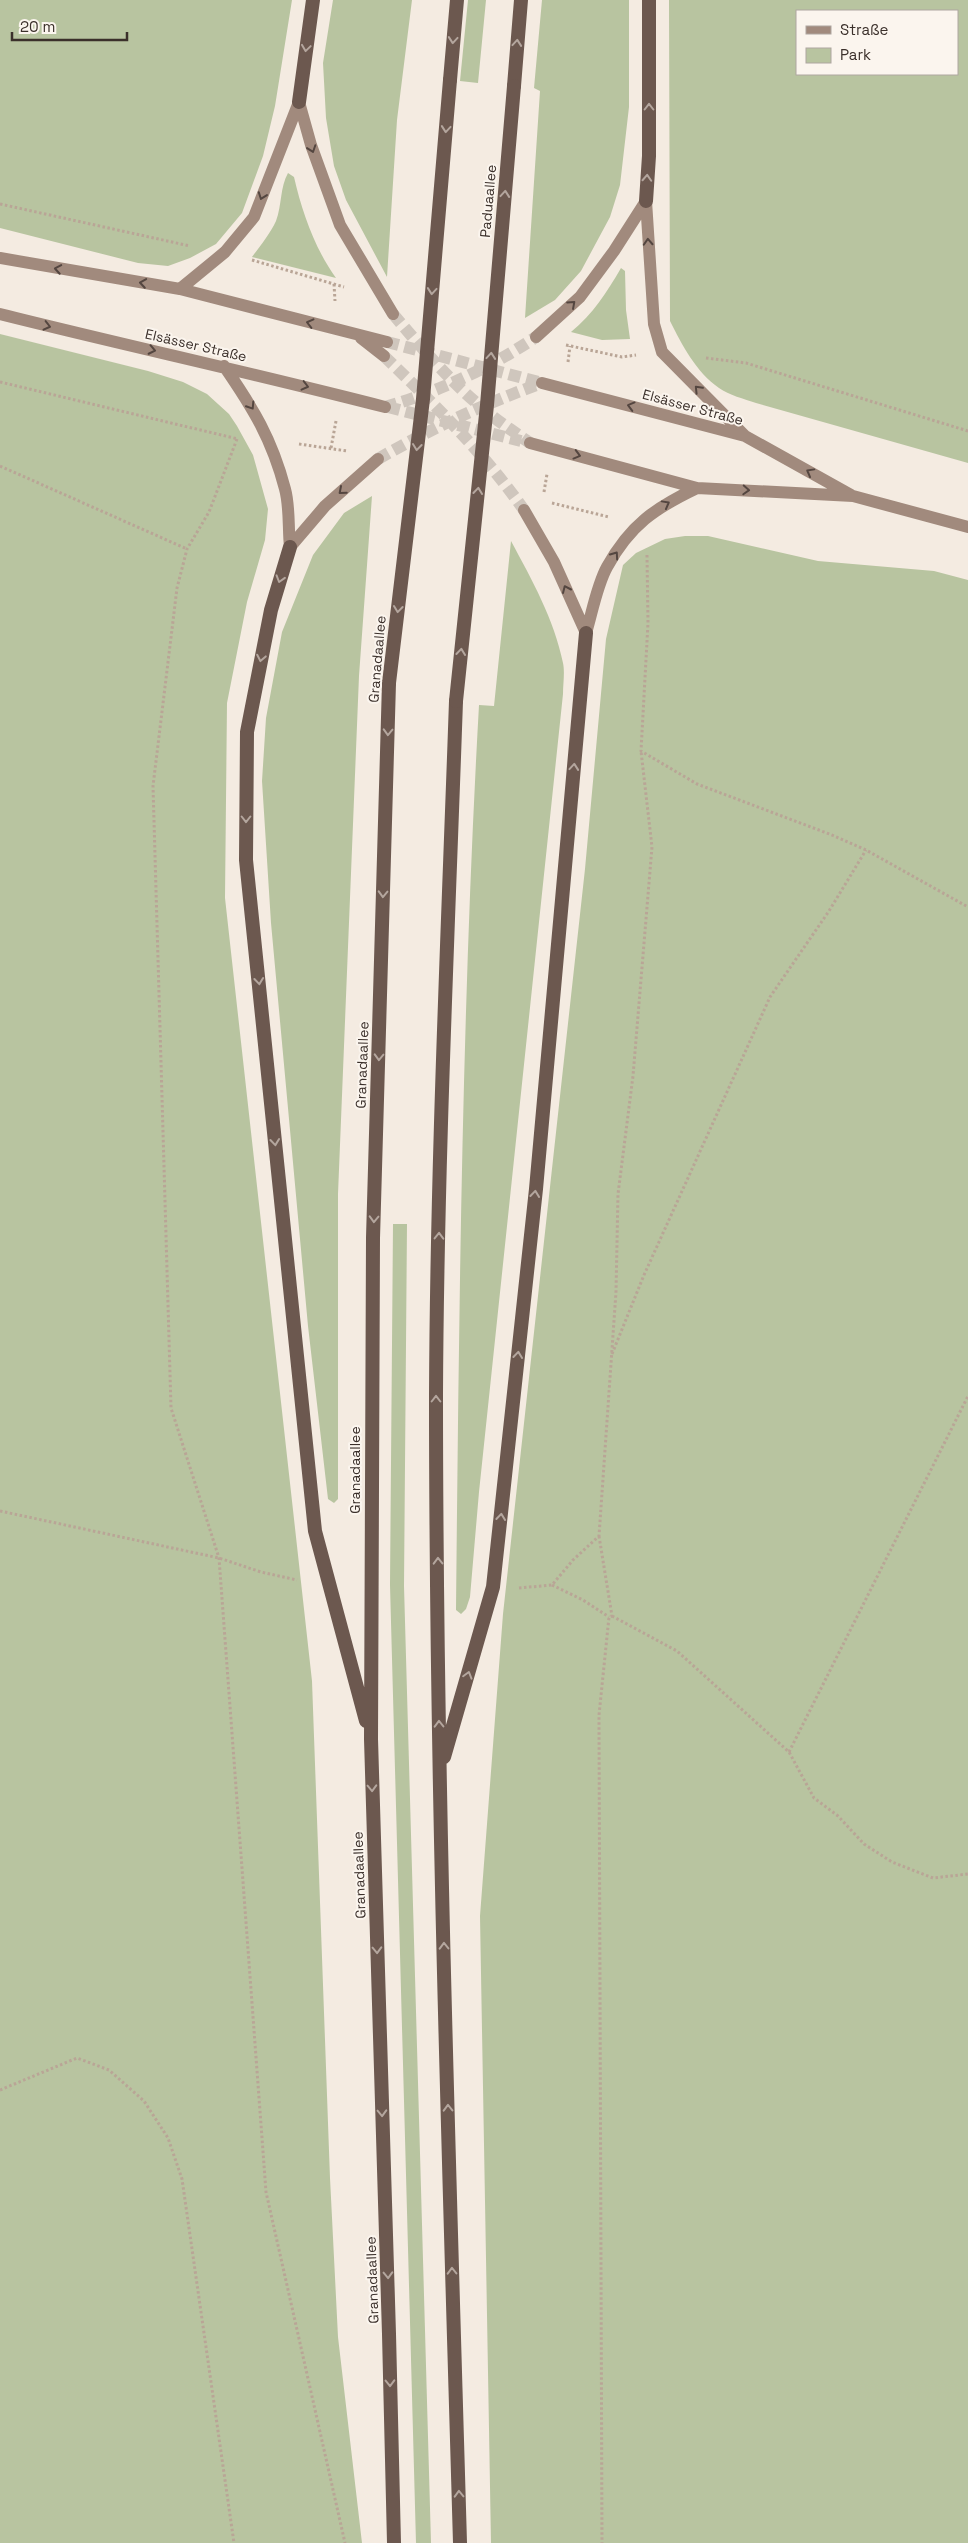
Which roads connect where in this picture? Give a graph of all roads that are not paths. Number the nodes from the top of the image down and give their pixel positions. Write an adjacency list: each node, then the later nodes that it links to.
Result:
1 (313, 0): 5 (highway, one-way to 5)
2 (457, 0): 27 (highway, Granadaallee, one-way to 27, bridge)
3 (521, 0): 28 (highway, Paduaallee, one-way to 3, bridge)
4 (649, 0): 6 (highway, one-way to 4)
5 (299, 102): 8 (main road, one-way to 8); 10 (main road, one-way to 10)
6 (646, 200): 12 (main road, one-way to 6); 18 (main road, one-way to 6)
7 (0, 258): 8 (main road, one-way to 7)
8 (180, 289): 11 (main road, one-way to 8)
9 (0, 314): 15 (main road, Elsässer Straße, one-way to 15)
10 (393, 314)
11 (357, 335): 13 (main road); 14 (main road)
12 (536, 337)
13 (387, 342)
14 (384, 356)
15 (224, 366): 17 (main road, Elsässer Straße, one-way to 17); 25 (main road, one-way to 25)
16 (542, 383): 18 (main road, Elsässer Straße, one-way to 16)
17 (385, 407)
18 (745, 436): 22 (main road, Elsässer Straße, one-way to 18)
19 (530, 443): 21 (main road, Elsässer Straße, one-way to 21)
20 (378, 459): 25 (main road, one-way to 25)
21 (697, 488): 22 (main road, Elsässer Straße, one-way to 22); 26 (main road, one-way to 21)
22 (853, 496): 24 (main road, Elsässer Straße)
23 (524, 510): 26 (main road, one-way to 23)
24 (968, 528)
25 (290, 547): 27 (highway, one-way to 27)
26 (586, 633): 28 (highway, one-way to 26)
27 (371, 1739): 29 (highway, Granadaallee, one-way to 29)
28 (440, 1772): 30 (highway, one-way to 28)
29 (394, 2543)
30 (460, 2543)

